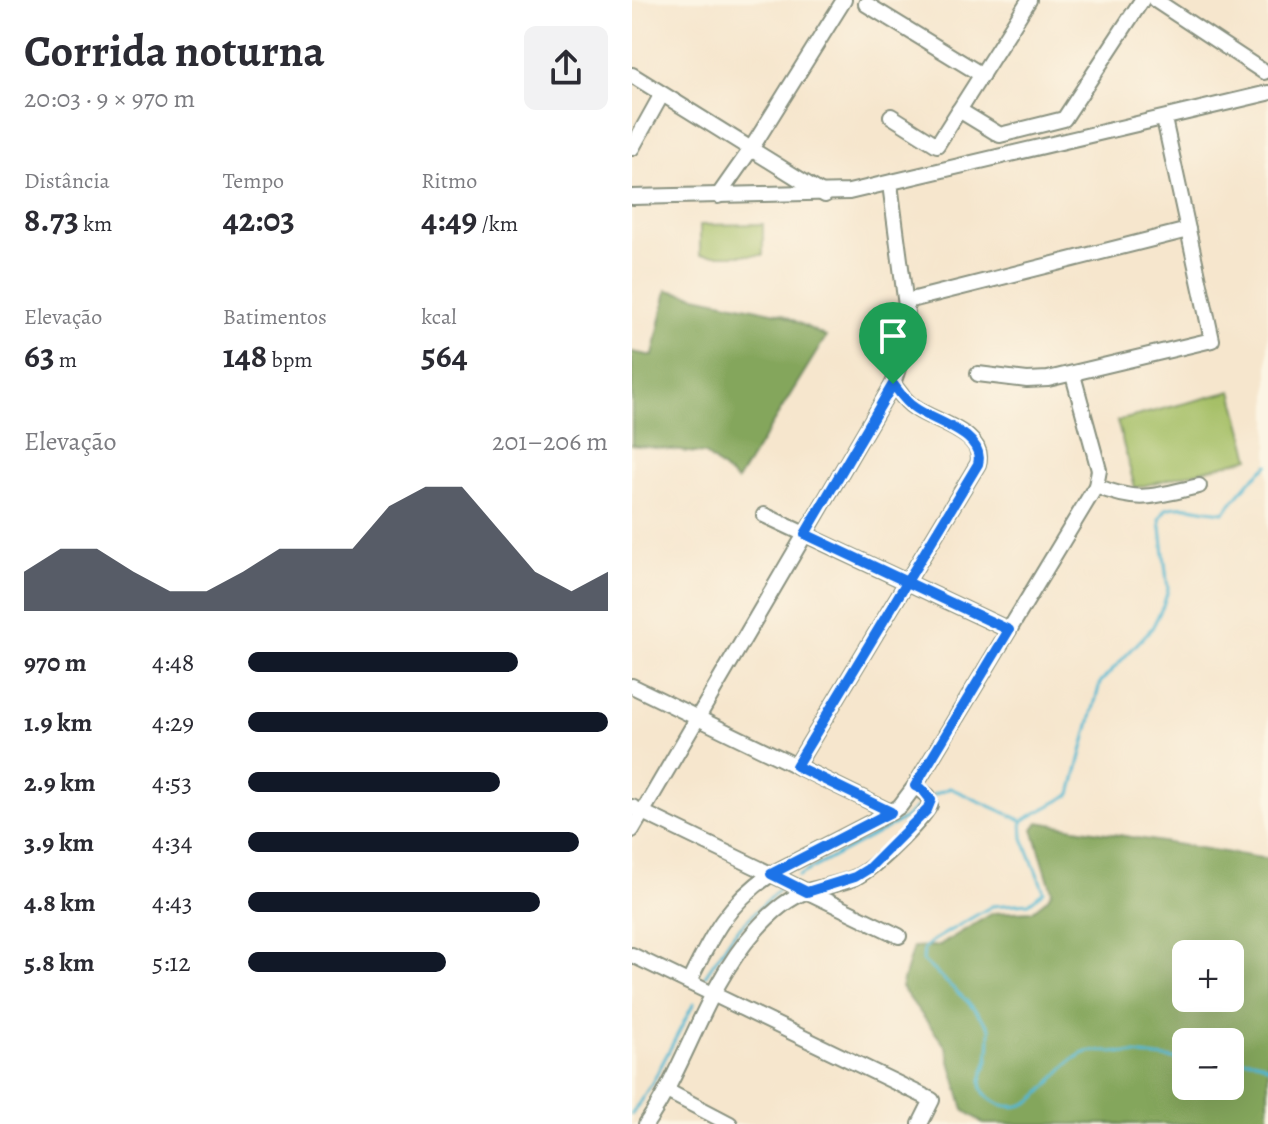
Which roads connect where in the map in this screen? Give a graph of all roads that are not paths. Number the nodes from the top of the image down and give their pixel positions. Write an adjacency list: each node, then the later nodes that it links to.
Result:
1 (844, 0): 15 (street)
2 (1029, 0): 8 (street)
3 (1142, 0): 11 (street)
4 (1155, 0): 6 (street)
5 (866, 4): 8 (street)
6 (1264, 72)
7 (632, 75): 10 (street)
8 (982, 75): 11 (street)
9 (1268, 93): 13 (street)
10 (662, 94): 14 (street); 15 (street)
11 (959, 110): 12 (street)
12 (891, 116)
13 (1164, 119): 16 (street); 20 (street)
14 (632, 148)
15 (751, 149): 17 (street); 18 (street)
16 (890, 184): 17 (street); 21 (street)
17 (825, 195): 18 (street)
18 (718, 196): 19 (street)
19 (632, 197)
20 (1188, 230): 21 (street); 23 (street)
21 (907, 301): 24 (street)
22 (978, 374): 23 (street)
23 (1073, 375): 25 (street)
24 (893, 384): 28 (street); 29 (street)
25 (1096, 486): 26 (street); 30 (street)
26 (1199, 486)
27 (764, 515): 28 (street)
28 (805, 534): 29 (street); 32 (street)
29 (907, 582): 30 (street); 33 (street)
30 (1009, 630): 34 (street)
31 (632, 686): 32 (street)
32 (698, 718): 33 (street); 35 (street)
33 (796, 766): 36 (street)
34 (915, 786): 36 (street); 39 (street)
35 (637, 809): 37 (street); 38 (street)
36 (891, 812): 38 (street)
37 (632, 830)
38 (771, 874): 39 (street); 42 (street)
39 (807, 892): 40 (street); 43 (street)
40 (899, 936)
41 (632, 955): 42 (street)
42 (689, 982): 43 (street)
43 (713, 994): 44 (street); 47 (street)
44 (667, 1091): 45 (street); 46 (street)
45 (646, 1124)
46 (730, 1124)
47 (920, 1124)

